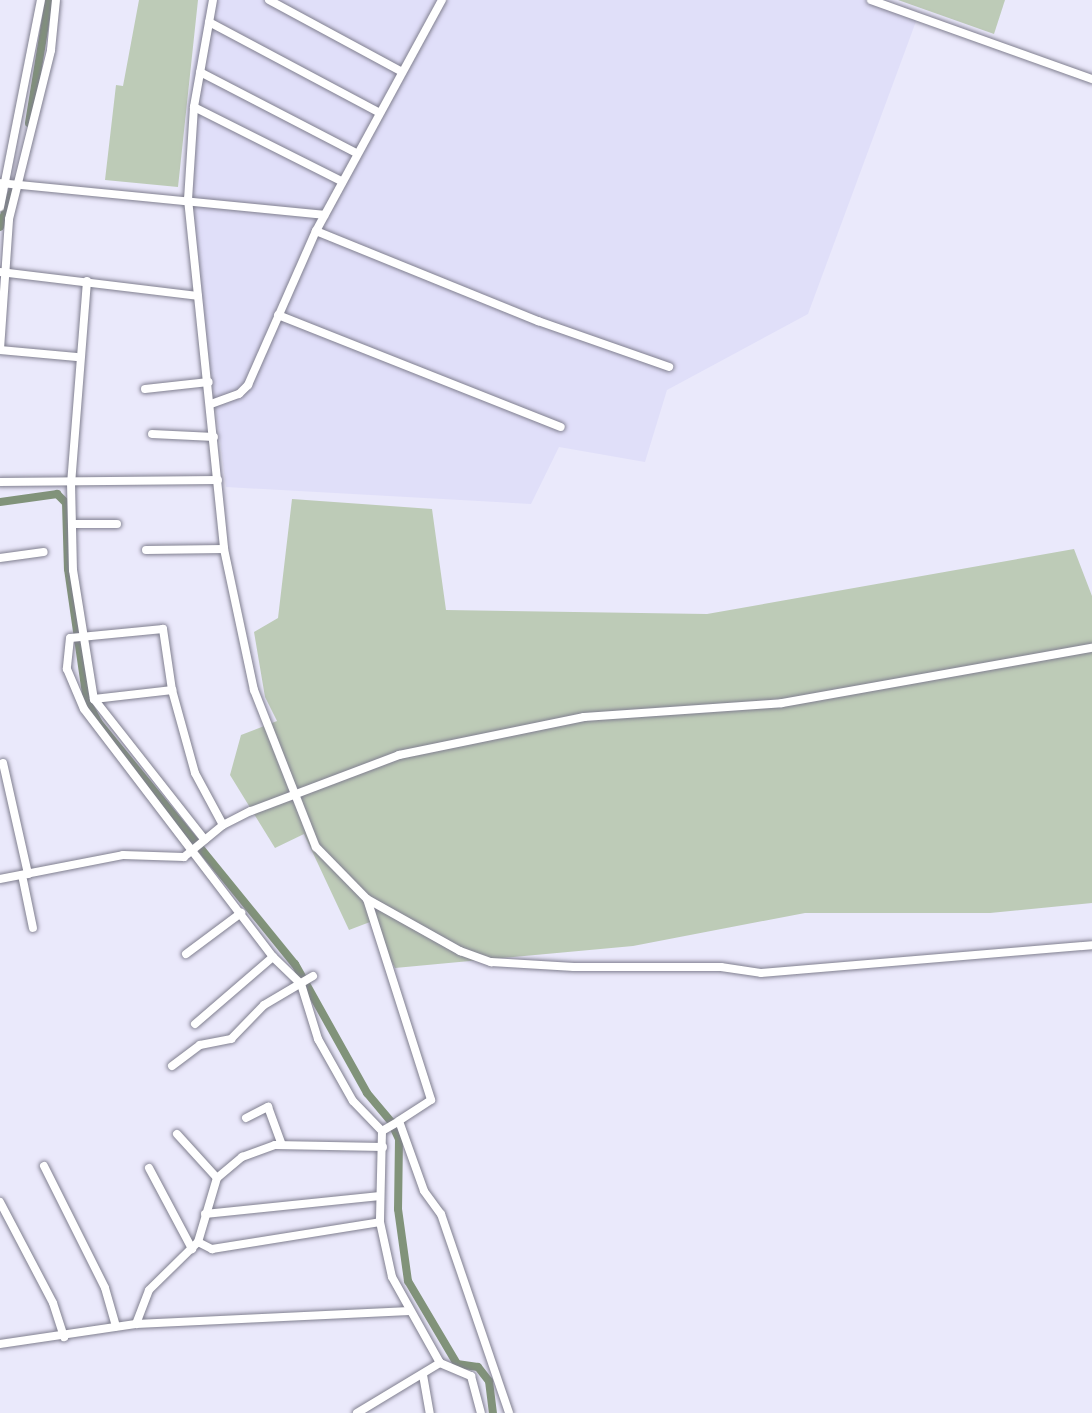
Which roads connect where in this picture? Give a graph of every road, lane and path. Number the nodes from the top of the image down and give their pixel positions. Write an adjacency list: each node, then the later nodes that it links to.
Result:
1 (41, 0): 16 (street)
2 (56, 0): 15 (street)
3 (213, 0): 7 (street)
4 (269, 0): 9 (street)
5 (442, 0): 9 (street)
6 (872, 0): 10 (street)
7 (209, 22): 8 (street); 12 (street)
8 (200, 72): 11 (street); 13 (street)
9 (402, 72): 12 (street)
10 (1092, 79)
11 (194, 107): 14 (street); 17 (street)
12 (378, 112): 13 (street)
13 (356, 153): 14 (street)
14 (341, 181): 19 (street)
15 (20, 182): 16 (street); 17 (street); 21 (street)
16 (4, 184): 18 (street)
17 (188, 199): 19 (street); 23 (street)
18 (0, 207)
19 (324, 215): 20 (street)
20 (316, 231): 24 (street); 27 (street)
21 (3, 271): 22 (street); 25 (street)
22 (87, 281): 23 (street); 26 (street)
23 (198, 296): 28 (street)
24 (278, 315): 30 (street); 31 (street)
25 (0, 350): 26 (street)
26 (77, 357): 36 (street)
27 (669, 367)
28 (209, 382): 29 (street); 30 (street)
29 (145, 389)
30 (211, 404): 33 (street)
31 (561, 427)
32 (152, 434): 33 (street)
33 (214, 437): 34 (street)
34 (218, 480): 36 (street); 39 (street)
35 (0, 482): 36 (street)
36 (71, 483): 37 (street)
37 (73, 524): 38 (street); 43 (street)
38 (117, 524)
39 (224, 549): 40 (street); 48 (street)
40 (146, 550)
41 (44, 552): 42 (street)
42 (0, 558)
43 (84, 634): 45 (street); 46 (street); 51 (street)
44 (1092, 648): 48 (street)
45 (172, 690): 46 (street); 49 (street)
46 (94, 699): 50 (street)
47 (3, 763): 52 (street)
48 (299, 796): 49 (street); 54 (street)
49 (223, 825): 50 (street)
50 (205, 840): 51 (street)
51 (195, 849): 52 (street); 55 (street)
52 (25, 875): 53 (street); 56 (street)
53 (0, 879)
54 (367, 899): 57 (street); 65 (street)
55 (241, 913): 58 (street); 59 (street)
56 (33, 928)
57 (1092, 945)
58 (186, 954)
59 (273, 957): 61 (street); 62 (street)
60 (313, 976): 61 (street)
61 (301, 984): 63 (street); 66 (street)
62 (195, 1024)
63 (172, 1066)
64 (246, 1118): 68 (street)
65 (399, 1121): 66 (street); 88 (street)
66 (382, 1131): 69 (street)
67 (177, 1134): 72 (street)
68 (282, 1145): 69 (street); 72 (street)
69 (383, 1147): 73 (street)
70 (44, 1166): 80 (street)
71 (149, 1168): 77 (street)
72 (217, 1178): 75 (street)
73 (380, 1196): 75 (street); 76 (street)
74 (0, 1202): 81 (street)
75 (205, 1214): 77 (street)
76 (380, 1222): 77 (street); 78 (street)
77 (195, 1245): 79 (street)
78 (410, 1311): 79 (street); 83 (street)
79 (136, 1324): 80 (street)
80 (116, 1326): 81 (street)
81 (64, 1337): 82 (street)
82 (0, 1344)
83 (440, 1363): 84 (street); 87 (street)
84 (423, 1375): 85 (street); 86 (street)
85 (357, 1413)
86 (430, 1413)
87 (481, 1413)
88 (509, 1413)

